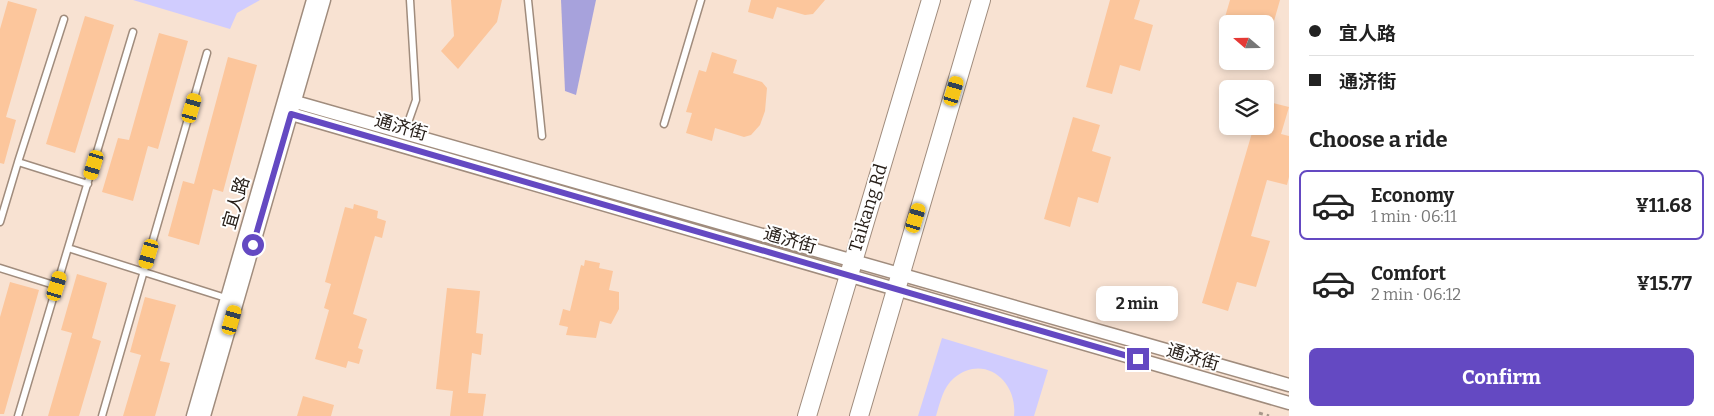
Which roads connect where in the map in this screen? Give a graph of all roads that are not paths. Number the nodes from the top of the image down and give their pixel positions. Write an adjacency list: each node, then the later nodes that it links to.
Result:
1 (314, 0): 11 (street, 宜人路)
2 (324, 0): 11 (street, 宜人路)
3 (410, 0): 14 (lane)
4 (528, 0): 13 (lane)
5 (701, 0): 12 (lane)
6 (931, 0): 20 (main road, Taikang Rd)
7 (982, 0): 23 (main road)
8 (64, 19): 15 (lane)
9 (134, 32): 16 (lane)
10 (207, 53): 22 (lane)
11 (288, 106): 14 (street, 通济街); 25 (street, 宜人路)
12 (664, 124)
13 (542, 136)
14 (403, 140): 20 (street, 通济街)
15 (18, 162): 16 (lane); 17 (lane)
16 (88, 184): 19 (lane)
17 (1, 213): 18 (lane)
18 (0, 222)
19 (68, 248): 22 (lane); 24 (lane)
20 (851, 267): 23 (street, 通济街); 32 (main road, Taikang Rd)
21 (0, 268): 24 (lane)
22 (144, 272): 25 (lane); 29 (lane)
23 (897, 281): 26 (street, 通济街); 27 (street, 通济街); 33 (main road)
24 (57, 286): 28 (lane)
25 (232, 300): 30 (street, 宜人路); 31 (street, 宜人路)
26 (1289, 385)
27 (1289, 402)
28 (18, 416)
29 (102, 416)
30 (193, 416)
31 (204, 416)
32 (808, 416)
33 (859, 416)

